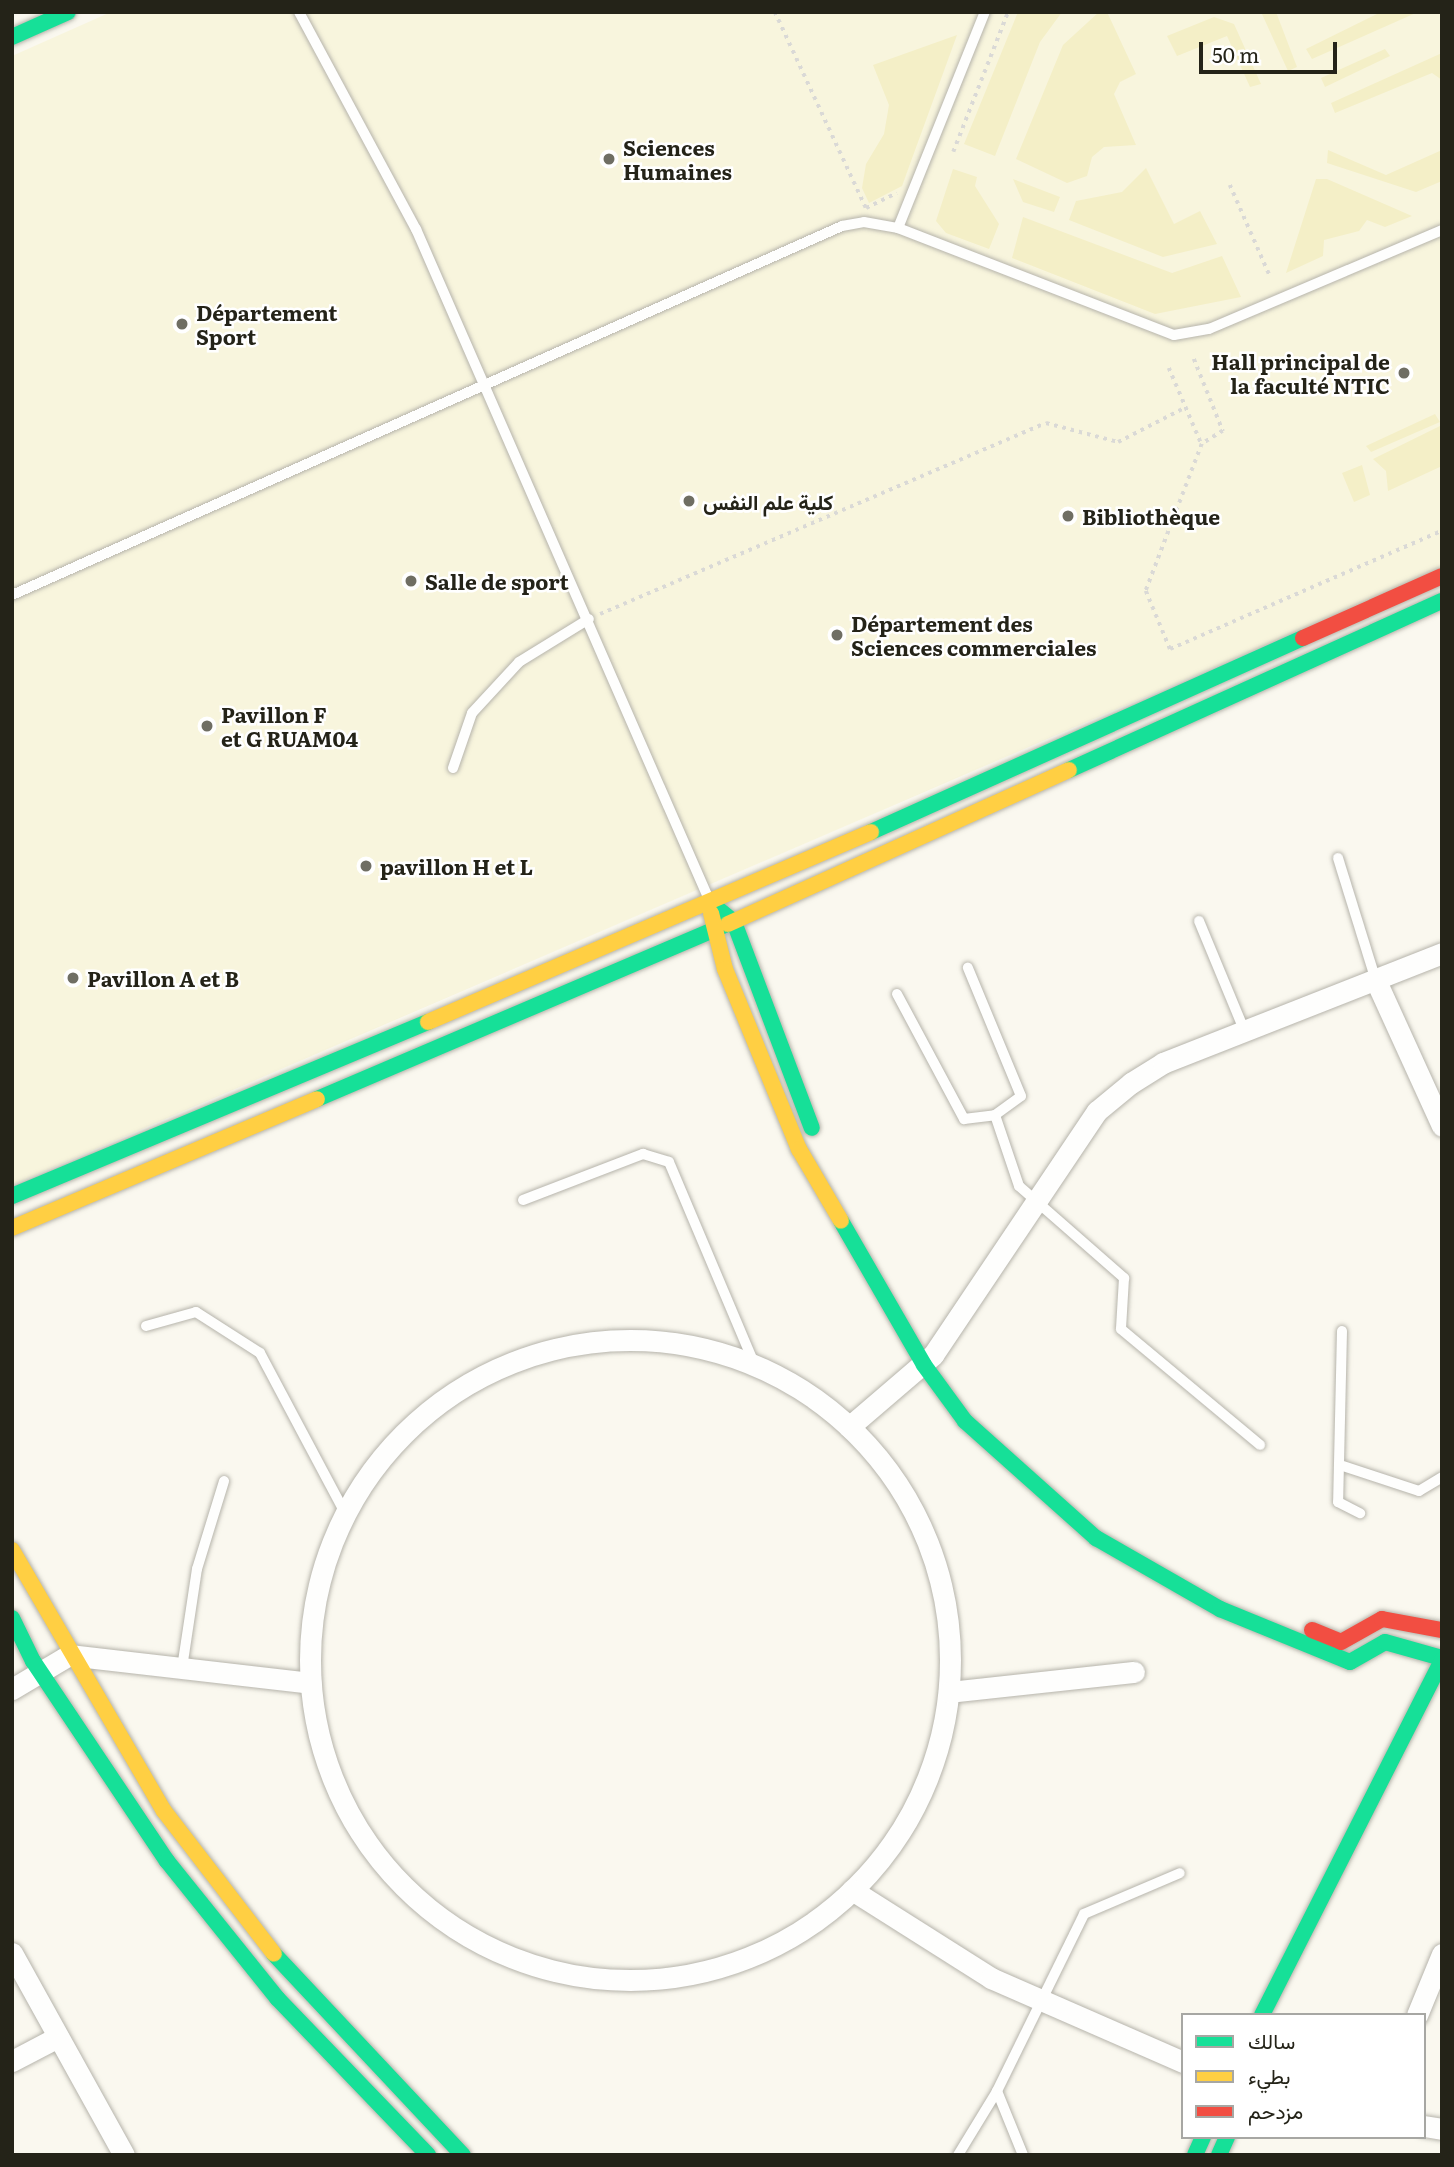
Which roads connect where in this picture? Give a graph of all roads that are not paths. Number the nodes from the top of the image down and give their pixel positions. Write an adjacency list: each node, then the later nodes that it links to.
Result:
1 (68, 12): 4 (main road)
2 (299, 12): 7 (lane)
3 (985, 12): 5 (lane)
4 (12, 37)
5 (898, 228): 6 (lane); 7 (lane)
6 (1442, 230)
7 (487, 383): 9 (lane); 11 (lane)
8 (1442, 576): 14 (main road)
9 (12, 594)
10 (1442, 601): 16 (main road)
11 (589, 619): 12 (lane); 14 (lane)
12 (453, 768)
13 (1338, 858): 20 (lane)
14 (711, 902): 16 (main road); 17 (main road); 25 (main road)
15 (1199, 921): 22 (lane)
16 (734, 922): 17 (main road); 31 (main road)
17 (711, 932): 28 (main road); 31 (main road)
18 (1442, 953): 20 (street)
19 (968, 968): 23 (lane)
20 (1376, 981): 22 (street); 24 (street)
21 (897, 994): 23 (lane)
22 (1246, 1034): 27 (street)
23 (995, 1115): 27 (lane)
24 (1442, 1126)
25 (12, 1196)
26 (523, 1200): 32 (lane)
27 (1034, 1204): 31 (street); 34 (lane)
28 (12, 1228)
29 (146, 1326): 38 (lane)
30 (1342, 1331): 35 (lane)
31 (928, 1360): 33 (street); 42 (main road); 44 (main road)
32 (754, 1363): 33 (street); 38 (street)
33 (849, 1427): 50 (street)
34 (1260, 1445)
35 (1343, 1466): 36 (lane); 39 (lane)
36 (1442, 1477)
37 (224, 1481): 45 (lane)
38 (344, 1511): 48 (street)
39 (1360, 1513)
40 (12, 1550): 43 (main road)
41 (12, 1618): 47 (main road)
42 (1442, 1630)
43 (69, 1656): 45 (street); 47 (street); 68 (main road)
44 (1442, 1659): 51 (main road)
45 (182, 1668): 48 (street)
46 (1134, 1672): 50 (street)
47 (42, 1674): 49 (street); 67 (main road)
48 (310, 1684): 53 (street)
49 (12, 1689)
50 (949, 1692): 53 (street)
51 (1364, 1823): 57 (main road); 58 (main road)
52 (1180, 1873): 56 (lane)
53 (852, 1890): 56 (street)
54 (12, 1953): 60 (street)
55 (1442, 1954): 59 (street)
56 (1041, 2001): 62 (street); 63 (lane)
57 (1290, 2002)
58 (1263, 2013)
59 (1419, 2013)
60 (58, 2037): 61 (street); 66 (street)
61 (12, 2061)
62 (1181, 2061)
63 (997, 2091): 69 (lane); 70 (lane)
64 (1202, 2139): 71 (main road)
65 (1226, 2139): 72 (main road)
66 (124, 2155)
67 (428, 2155)
68 (463, 2155)
69 (958, 2155)
70 (1023, 2155)
71 (1195, 2155)
72 (1219, 2155)

